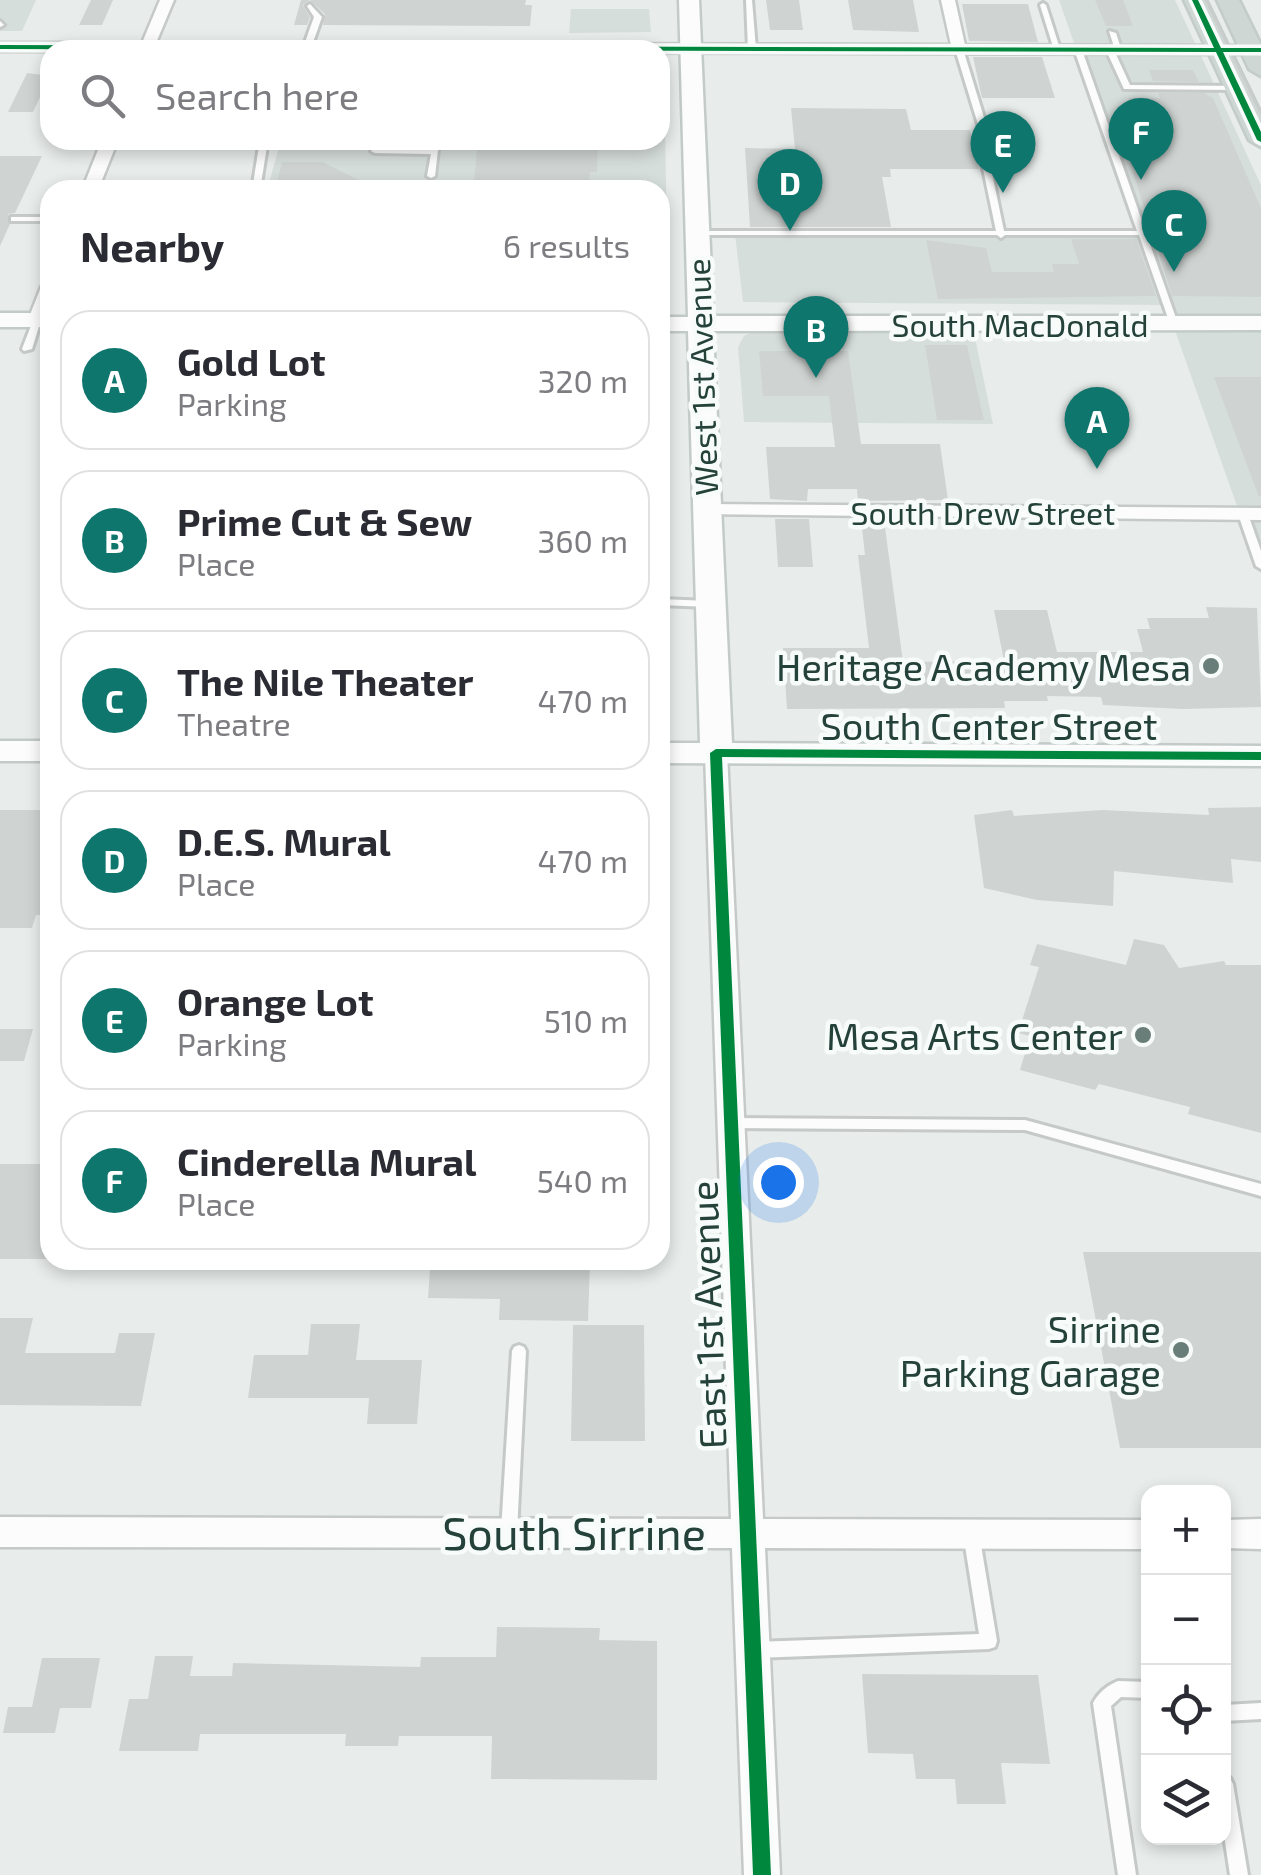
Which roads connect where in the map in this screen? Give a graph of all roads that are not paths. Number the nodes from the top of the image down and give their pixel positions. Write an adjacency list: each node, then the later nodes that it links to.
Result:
1 (167, 0): 9 (street)
2 (688, 0): 15 (street, West 1st Avenue)
3 (749, 0): 16 (lane)
4 (948, 0): 17 (street)
5 (1195, 0): 20 (main road)
6 (1228, 0): 21 (main road)
7 (1043, 5): 18 (lane)
8 (310, 6): 10 (lane)
9 (151, 40)
10 (314, 40)
11 (1114, 44): 19 (street); 20 (street); 22 (lane)
12 (0, 48): 13 (street)
13 (40, 48)
14 (670, 50): 15 (street)
15 (691, 50): 16 (street); 32 (street, West 1st Avenue)
16 (752, 50): 17 (street)
17 (959, 50): 18 (street); 34 (lane)
18 (1058, 50): 19 (street)
19 (1078, 50): 33 (lane)
20 (1219, 50): 21 (street); 22 (main road)
21 (1258, 56)
22 (1237, 88): 23 (main road)
23 (1261, 140)
24 (106, 150): 28 (street)
25 (262, 150): 29 (lane)
26 (375, 151): 27 (lane)
27 (431, 176)
28 (94, 180)
29 (258, 180)
30 (14, 219): 31 (lane)
31 (40, 219)
32 (695, 233): 34 (lane); 39 (street, West 1st Avenue)
33 (1142, 233): 34 (lane); 40 (lane)
34 (1000, 234)
35 (0, 320): 36 (street)
36 (40, 320)
37 (1261, 323): 40 (street, South MacDonald)
38 (670, 324): 39 (street, South MacDonald)
39 (698, 324): 40 (street, South MacDonald); 43 (street, West 1st Avenue)
40 (1174, 324)
41 (40, 325): 42 (lane)
42 (26, 349)
43 (706, 510): 44 (street, South Drew Street); 47 (street, West 1st Avenue)
44 (1252, 514): 45 (lane)
45 (1261, 565)
46 (670, 602): 47 (lane)
47 (709, 604): 51 (street, West 1st Avenue)
48 (0, 751): 49 (street)
49 (40, 751)
50 (670, 753): 51 (street, South Center Street)
51 (716, 753): 52 (street, South Center Street); 53 (street, East 1st Avenue)
52 (1261, 756)
53 (730, 1123): 54 (lane); 58 (street, East 1st Avenue)
54 (1261, 1190)
55 (518, 1351): 57 (lane)
56 (0, 1532): 57 (street, South Sirrine)
57 (509, 1532): 58 (street, South Sirrine)
58 (746, 1532): 59 (street, South Sirrine); 63 (street, East 1st Avenue)
59 (971, 1533): 60 (street, South Sirrine); 63 (lane)
60 (1141, 1534)
61 (1231, 1534): 62 (street)
62 (1261, 1534)
63 (751, 1650): 68 (street, East 1st Avenue)
64 (1141, 1690): 69 (lane)
65 (1261, 1711): 66 (lane)
66 (1231, 1712)
67 (1231, 1826): 70 (lane)
68 (762, 1875)
69 (1127, 1875)
70 (1239, 1875)

